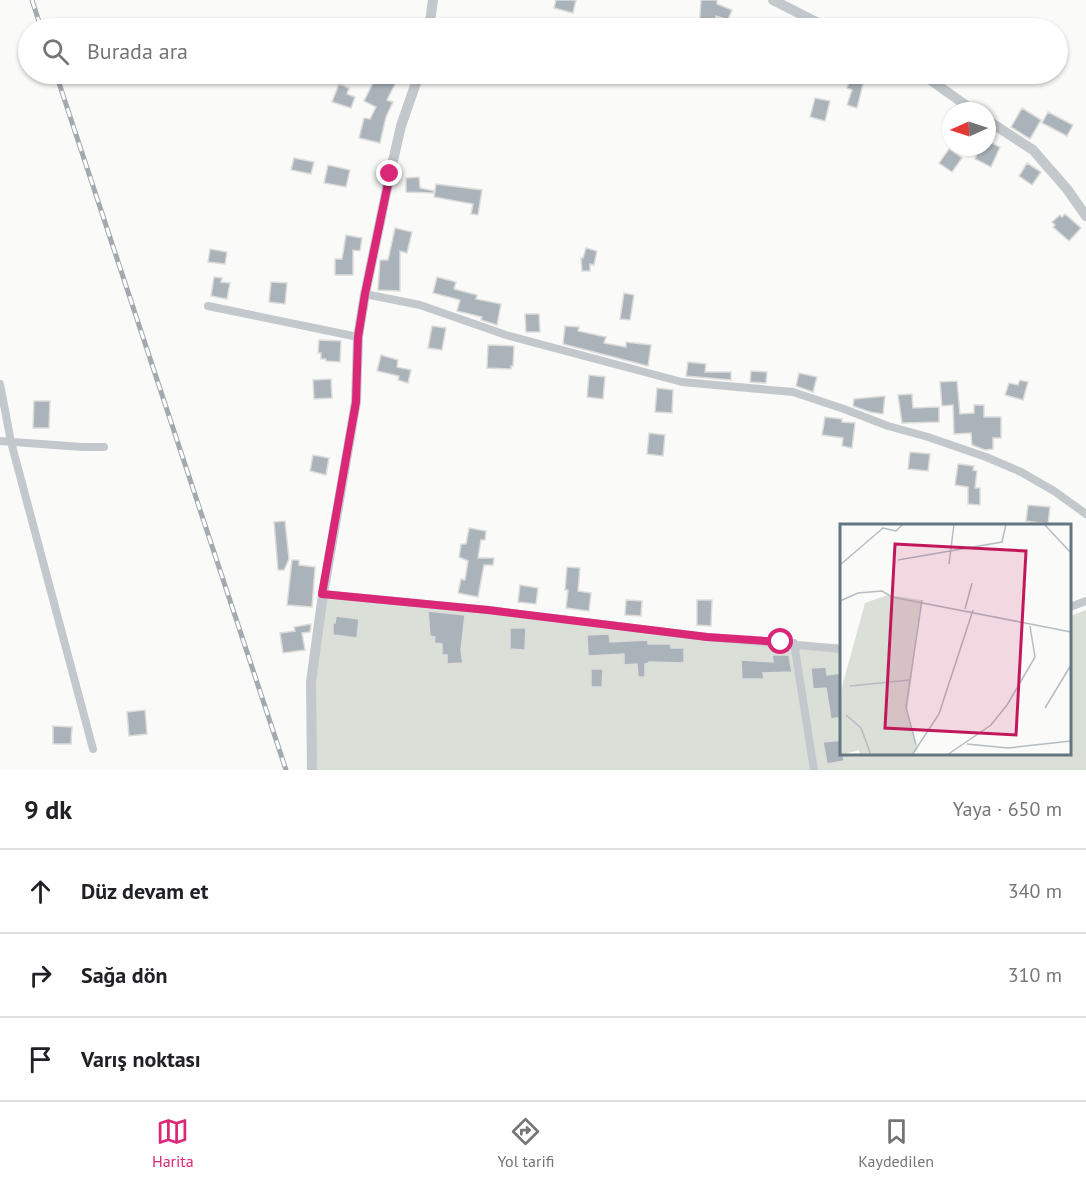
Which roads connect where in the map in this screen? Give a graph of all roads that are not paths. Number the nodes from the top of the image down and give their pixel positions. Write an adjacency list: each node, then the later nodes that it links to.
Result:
1 (433, 0): 3 (street)
2 (773, 0): 4 (street)
3 (430, 18)
4 (808, 18)
5 (415, 84): 10 (street)
6 (936, 84): 7 (street)
7 (961, 102)
8 (996, 126): 9 (street)
9 (1086, 216)
10 (365, 294): 12 (street); 17 (street)
11 (208, 306): 12 (street)
12 (358, 337): 18 (street)
13 (0, 384): 15 (street)
14 (0, 441): 15 (street)
15 (11, 442): 16 (street); 23 (street)
16 (104, 447)
17 (1086, 514)
18 (322, 594): 21 (street); 24 (street)
19 (1086, 601): 20 (street)
20 (1071, 607)
21 (794, 643): 22 (street); 25 (street)
22 (840, 649)
23 (93, 749)
24 (312, 770)
25 (814, 770)

